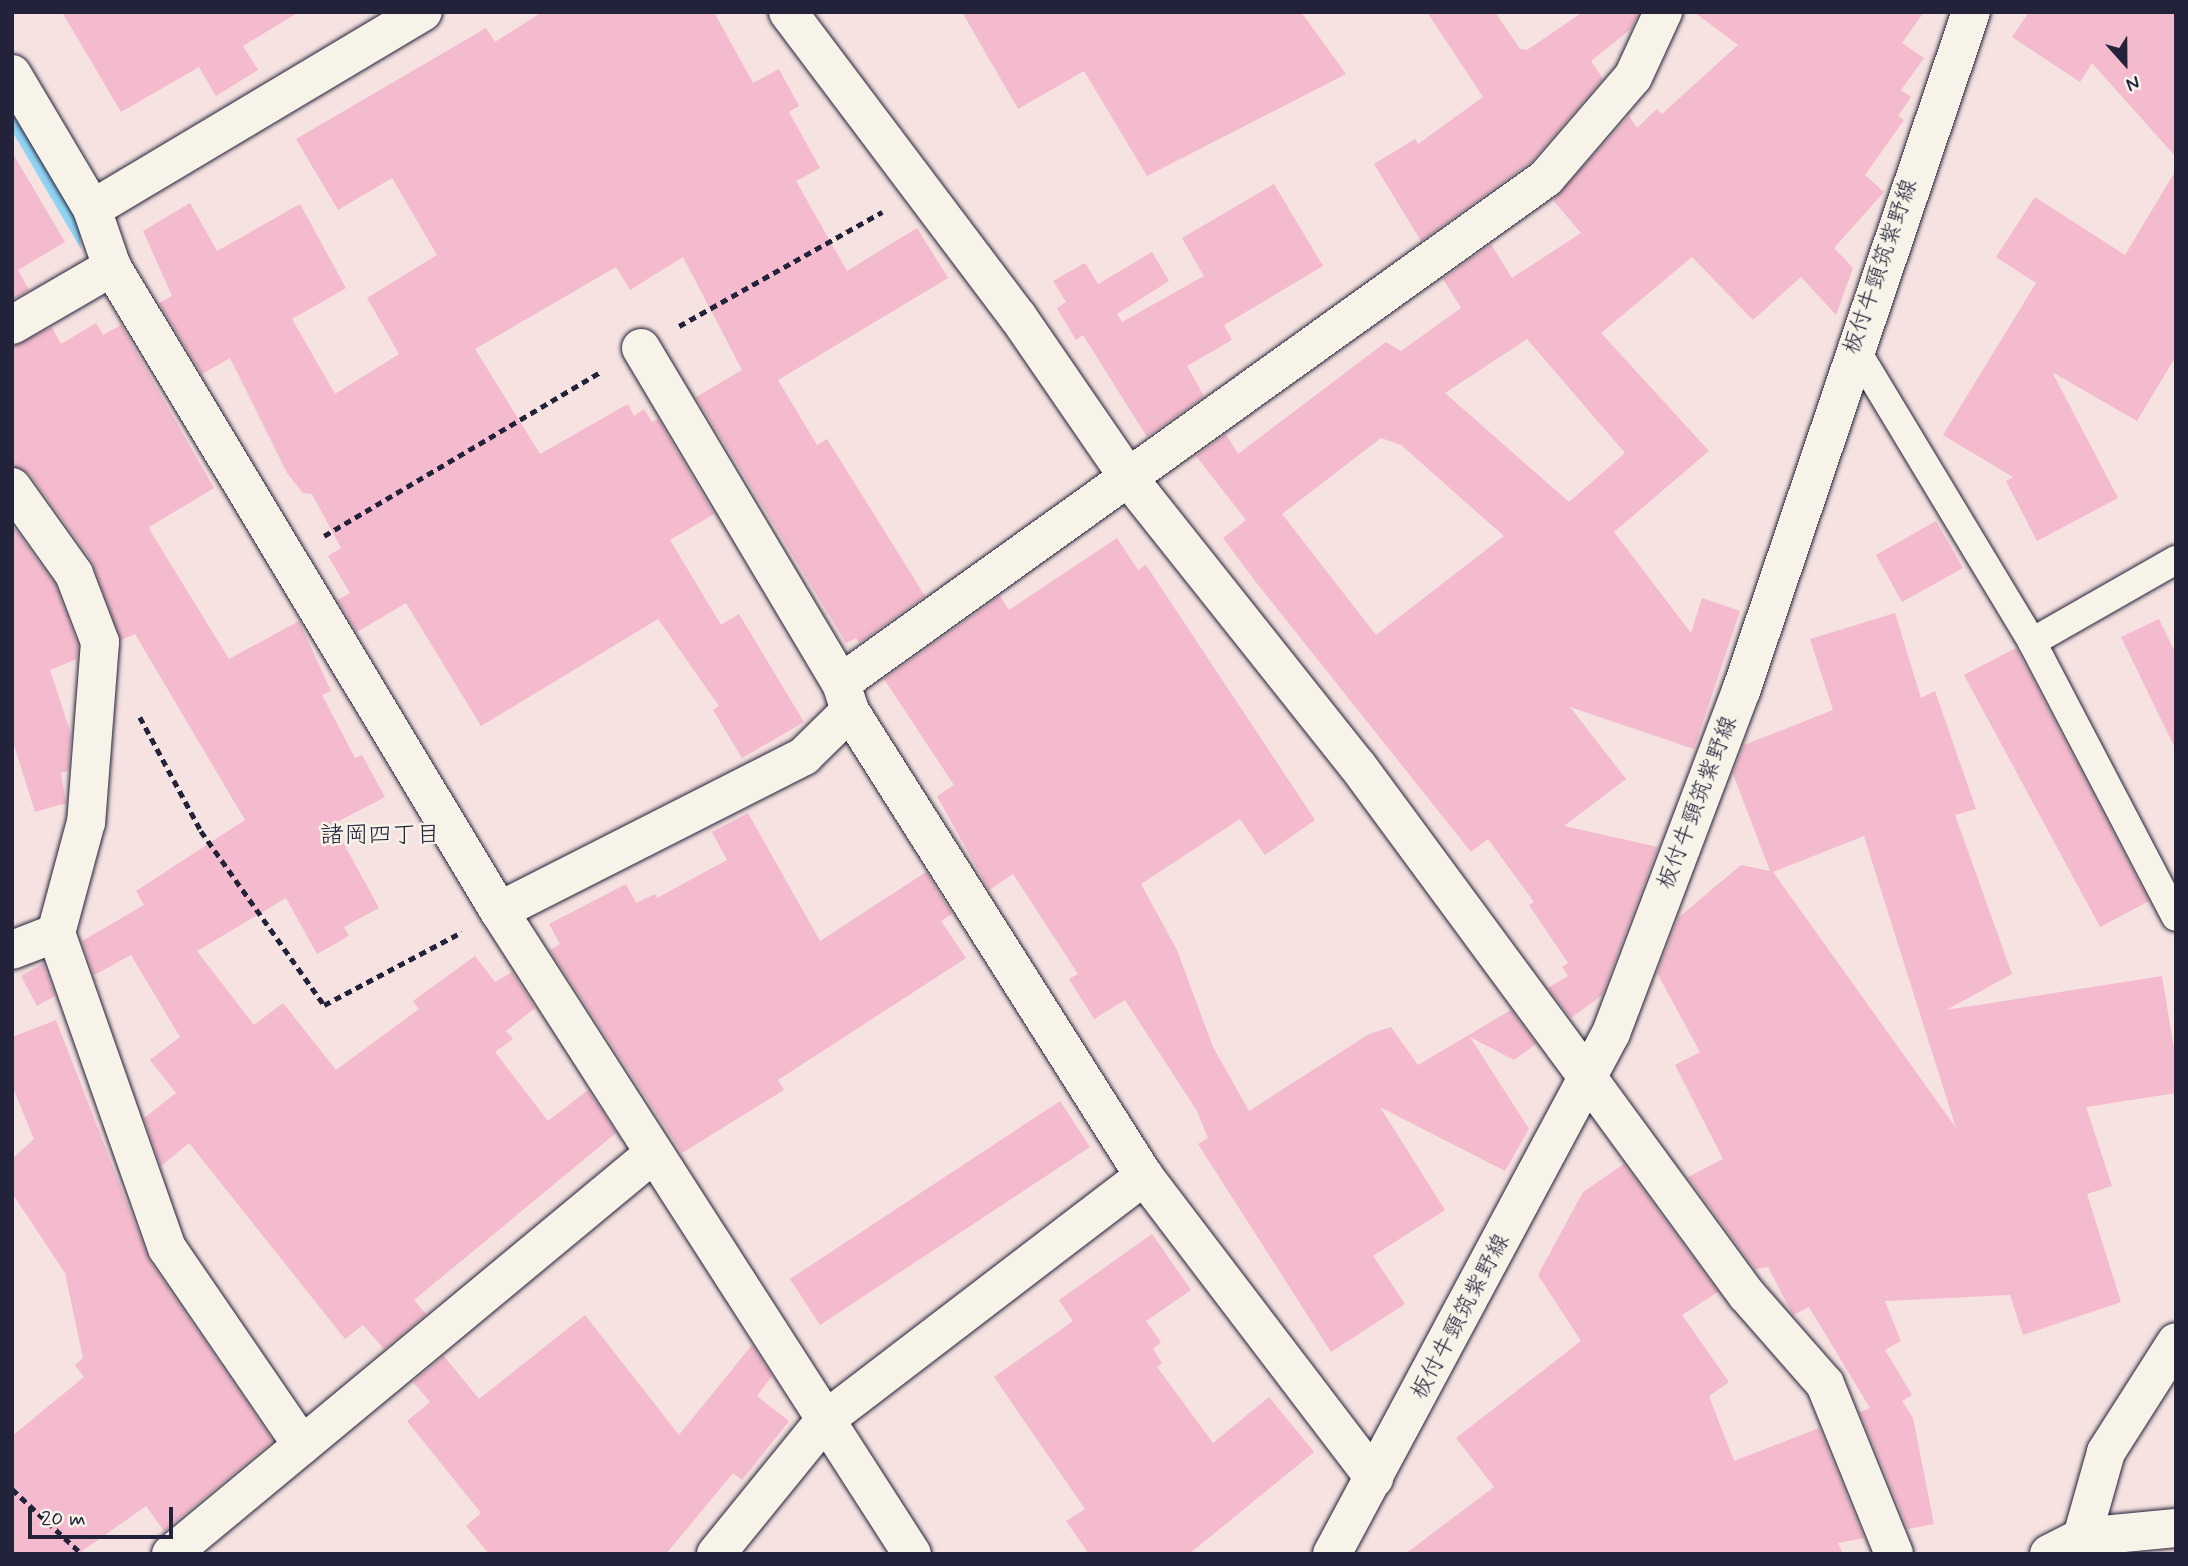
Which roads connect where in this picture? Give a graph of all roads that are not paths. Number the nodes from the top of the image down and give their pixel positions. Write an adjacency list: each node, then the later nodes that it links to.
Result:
1 (423, 12): 6 (street)
2 (788, 12): 11 (street)
3 (1662, 12): 11 (street)
4 (1970, 12): 9 (street, 板付牛頸筑紫野線)
5 (14, 82): 6 (street)
6 (92, 209): 7 (street)
7 (112, 267): 8 (street); 16 (street)
8 (12, 325)
9 (1853, 345): 14 (lane); 20 (street, 板付牛頸筑紫野線)
10 (641, 348): 15 (street)
11 (1130, 480): 15 (street); 20 (street)
12 (12, 487): 18 (street)
13 (2176, 559): 14 (lane)
14 (2032, 642): 17 (lane)
15 (845, 697): 16 (street); 22 (street)
16 (499, 911): 21 (street)
17 (2176, 917)
18 (56, 933): 19 (street); 25 (street)
19 (12, 950)
20 (1588, 1078): 26 (street, 板付牛頸筑紫野線); 33 (street)
21 (652, 1155): 24 (street); 25 (street)
22 (1144, 1175): 24 (street); 26 (street)
23 (2176, 1342): 28 (street)
24 (825, 1420): 30 (street); 31 (street)
25 (302, 1445): 29 (street)
26 (1374, 1478): 32 (street, 板付牛頸筑紫野線)
27 (2176, 1528): 28 (street)
28 (2065, 1546)
29 (171, 1554)
30 (716, 1554)
31 (912, 1554)
32 (1332, 1554)
33 (1894, 1554)

